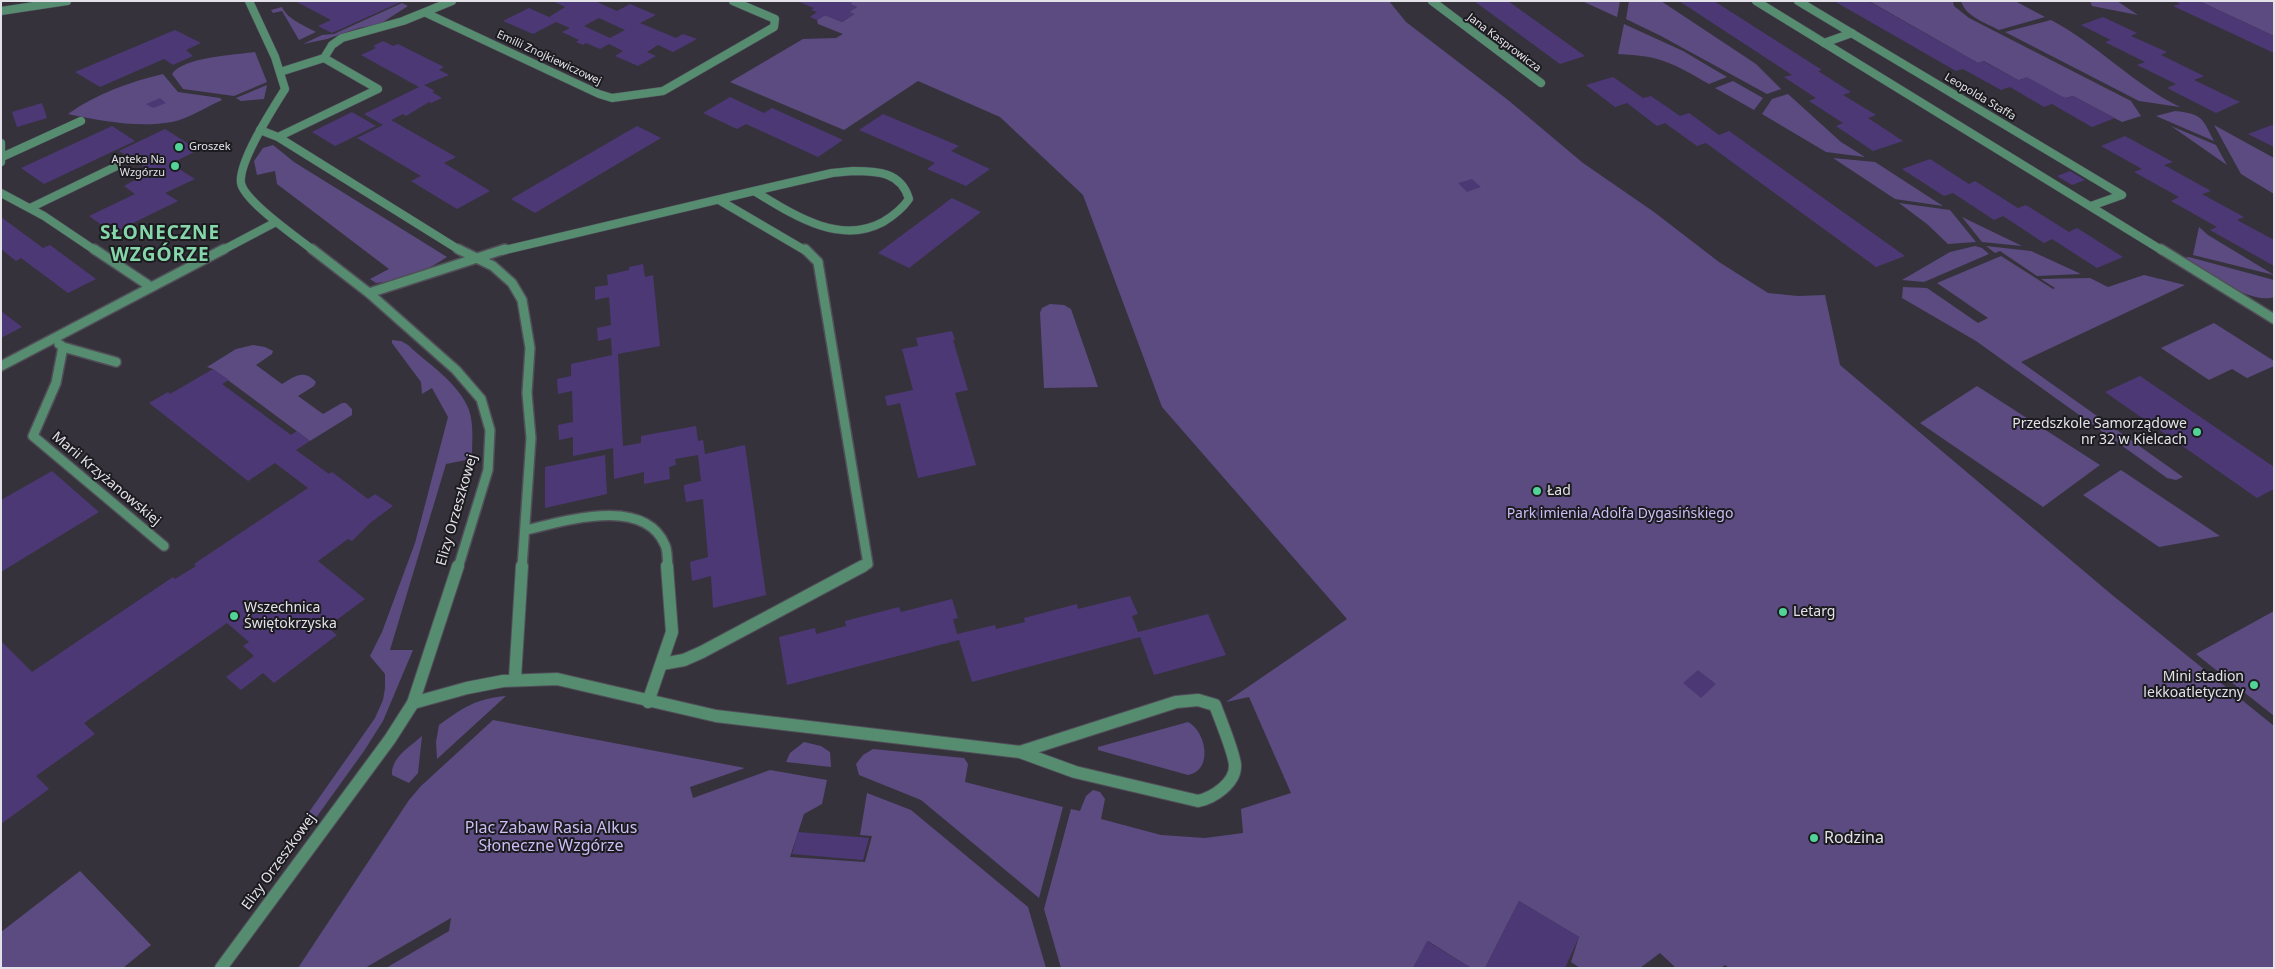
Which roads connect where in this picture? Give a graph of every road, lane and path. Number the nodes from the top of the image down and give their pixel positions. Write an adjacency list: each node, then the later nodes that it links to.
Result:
1 (67, 1): 8 (street)
2 (249, 1): 13 (street, Elizy Orzeszkowej)
3 (452, 1): 9 (street)
4 (732, 1): 9 (street, Emilii Znojkiewiczowej)
5 (1432, 1): 14 (street, Jana Kasprowicza)
6 (1756, 1): 11 (street)
7 (1798, 1): 10 (street, Leopolda Staffa)
8 (1, 11)
9 (426, 13): 12 (street)
10 (1852, 33): 11 (street); 25 (street, Leopolda Staffa)
11 (1824, 43): 25 (street)
12 (324, 58): 13 (street); 17 (street)
13 (280, 72): 16 (street, Elizy Orzeszkowej)
14 (1541, 83)
15 (81, 121): 19 (street)
16 (260, 130): 17 (street); 27 (street, Elizy Orzeszkowej)
17 (278, 137): 28 (street)
18 (1, 143): 19 (street)
19 (2, 157): 20 (street)
20 (1, 162)
21 (117, 166): 26 (street)
22 (1, 192): 26 (street)
23 (754, 192): 23 (street); 24 (street)
24 (719, 200): 28 (street); 38 (street)
25 (2091, 206): 31 (street)
26 (30, 208): 29 (street)
27 (276, 222): 29 (street); 30 (street, Elizy Orzeszkowej)
28 (478, 258): 30 (street); 36 (street)
29 (151, 287): 32 (street)
30 (369, 293): 40 (street, Elizy Orzeszkowej)
31 (2274, 320)
32 (53, 338): 33 (street); 35 (street)
33 (63, 348): 34 (street); 37 (street, Marii Krzyżanowskiej)
34 (116, 362)
35 (1, 366)
36 (526, 530): 38 (street); 39 (street)
37 (164, 546)
38 (662, 664): 41 (street)
39 (515, 678): 40 (street); 41 (street)
40 (413, 702): 43 (street, Elizy Orzeszkowej)
41 (648, 702): 42 (street)
42 (1020, 752): 42 (street)
43 (221, 968)

